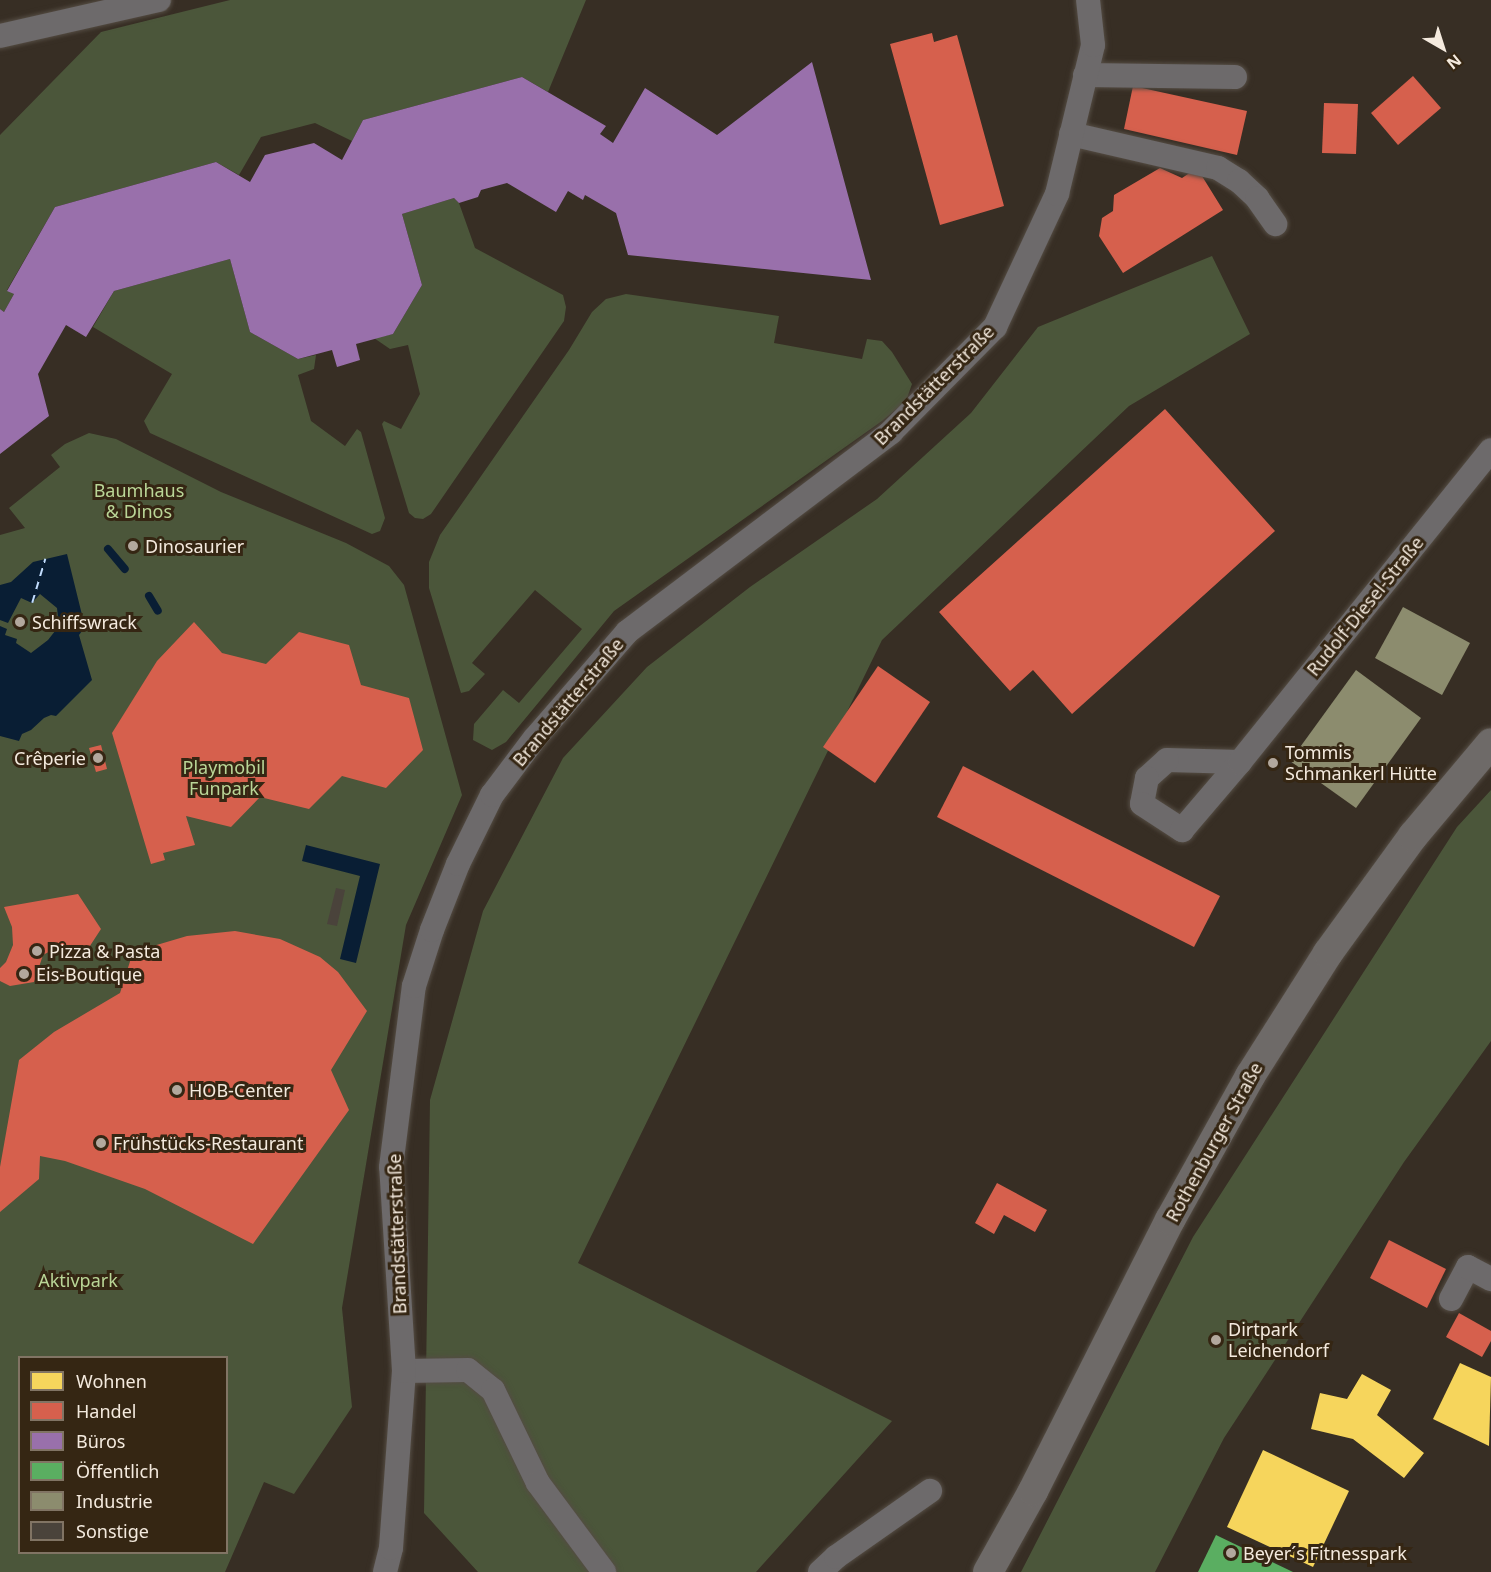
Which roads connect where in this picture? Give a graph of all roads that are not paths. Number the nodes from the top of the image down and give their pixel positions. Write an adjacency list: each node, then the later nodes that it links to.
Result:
1 (159, 0): 3 (street)
2 (1088, 0): 4 (street, Brandstätterstraße)
3 (0, 36)
4 (1085, 75): 5 (street); 6 (street, Brandstätterstraße)
5 (1235, 77)
6 (1071, 134): 7 (street); 13 (street, Brandstätterstraße)
7 (1275, 224)
8 (1491, 450): 10 (street, Rudolf-Diesel-Straße)
9 (1491, 743): 18 (main road, Rothenburger Straße)
10 (1240, 762)
11 (1491, 1279): 12 (street)
12 (1451, 1299)
13 (404, 1371): 15 (street, Brandstätterstraße); 16 (street)
14 (930, 1491): 17 (street)
15 (384, 1572)
16 (604, 1572)
17 (820, 1572)
18 (988, 1572)

